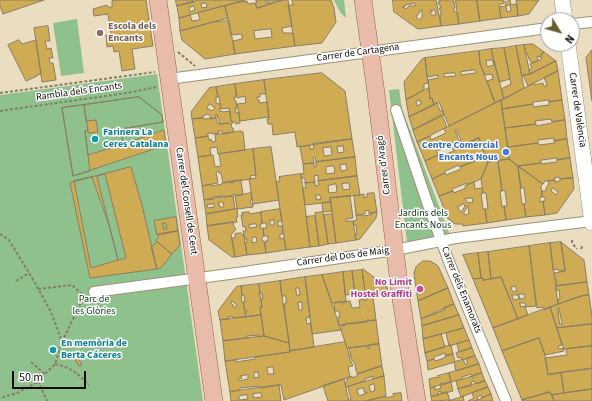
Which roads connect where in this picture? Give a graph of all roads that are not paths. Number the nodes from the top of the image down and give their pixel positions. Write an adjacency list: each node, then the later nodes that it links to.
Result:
1 (158, 0): 10 (main road, Carrer del Consell de Cent)
2 (363, 0): 8 (main road, Carrer d'Aragó)
3 (562, 0): 4 (main road)
4 (564, 12)
5 (592, 22): 6 (street)
6 (580, 23)
7 (540, 29): 8 (street, Carrer de Cartagena)
8 (370, 52): 10 (street, Carrer de Cartagena); 14 (main road, Carrer d'Aragó)
9 (569, 52): 12 (main road, Carrer de València)
10 (163, 79): 15 (main road, Carrer del Consell de Cent)
11 (396, 110): 13 (street, Carrer dels Enamorats)
12 (592, 222): 13 (street, Carrer del Dos de Maig)
13 (442, 241): 14 (street, Carrer del Dos de Maig); 19 (street, Carrer dels Enamorats)
14 (395, 250): 15 (street, Carrer del Dos de Maig); 18 (main road, Carrer d'Aragó)
15 (197, 278): 16 (street, Carrer del Dos de Maig); 17 (main road, Carrer del Consell de Cent)
16 (94, 292)
17 (214, 401)
18 (417, 401)
19 (506, 401)

